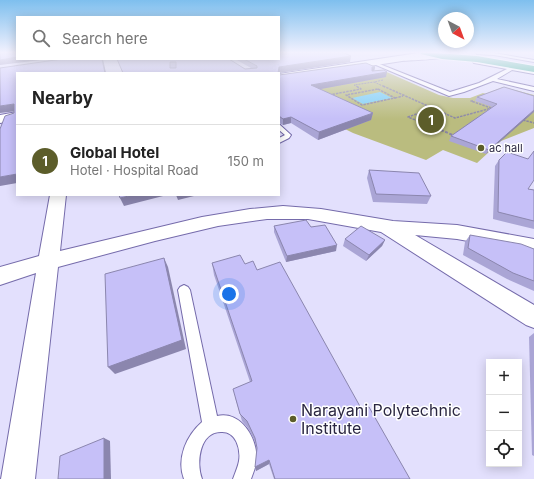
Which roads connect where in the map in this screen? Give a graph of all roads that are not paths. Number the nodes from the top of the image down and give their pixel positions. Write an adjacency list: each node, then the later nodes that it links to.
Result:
1 (295, 74): 4 (street)
2 (399, 74): 5 (lane)
3 (500, 74): 5 (lane)
4 (280, 77)
5 (492, 79): 6 (lane)
6 (534, 89)
7 (16, 116): 8 (street)
8 (0, 119)
9 (280, 127): 10 (lane)
10 (280, 140)
11 (58, 196): 14 (street)
12 (385, 226): 13 (street); 14 (street); 17 (street)
13 (534, 246)
14 (50, 260): 15 (street); 20 (street)
15 (0, 276)
16 (184, 290): 18 (lane)
17 (534, 318)
18 (211, 426): 19 (lane); 21 (lane)
19 (190, 478)
20 (18, 479)
21 (242, 479)

